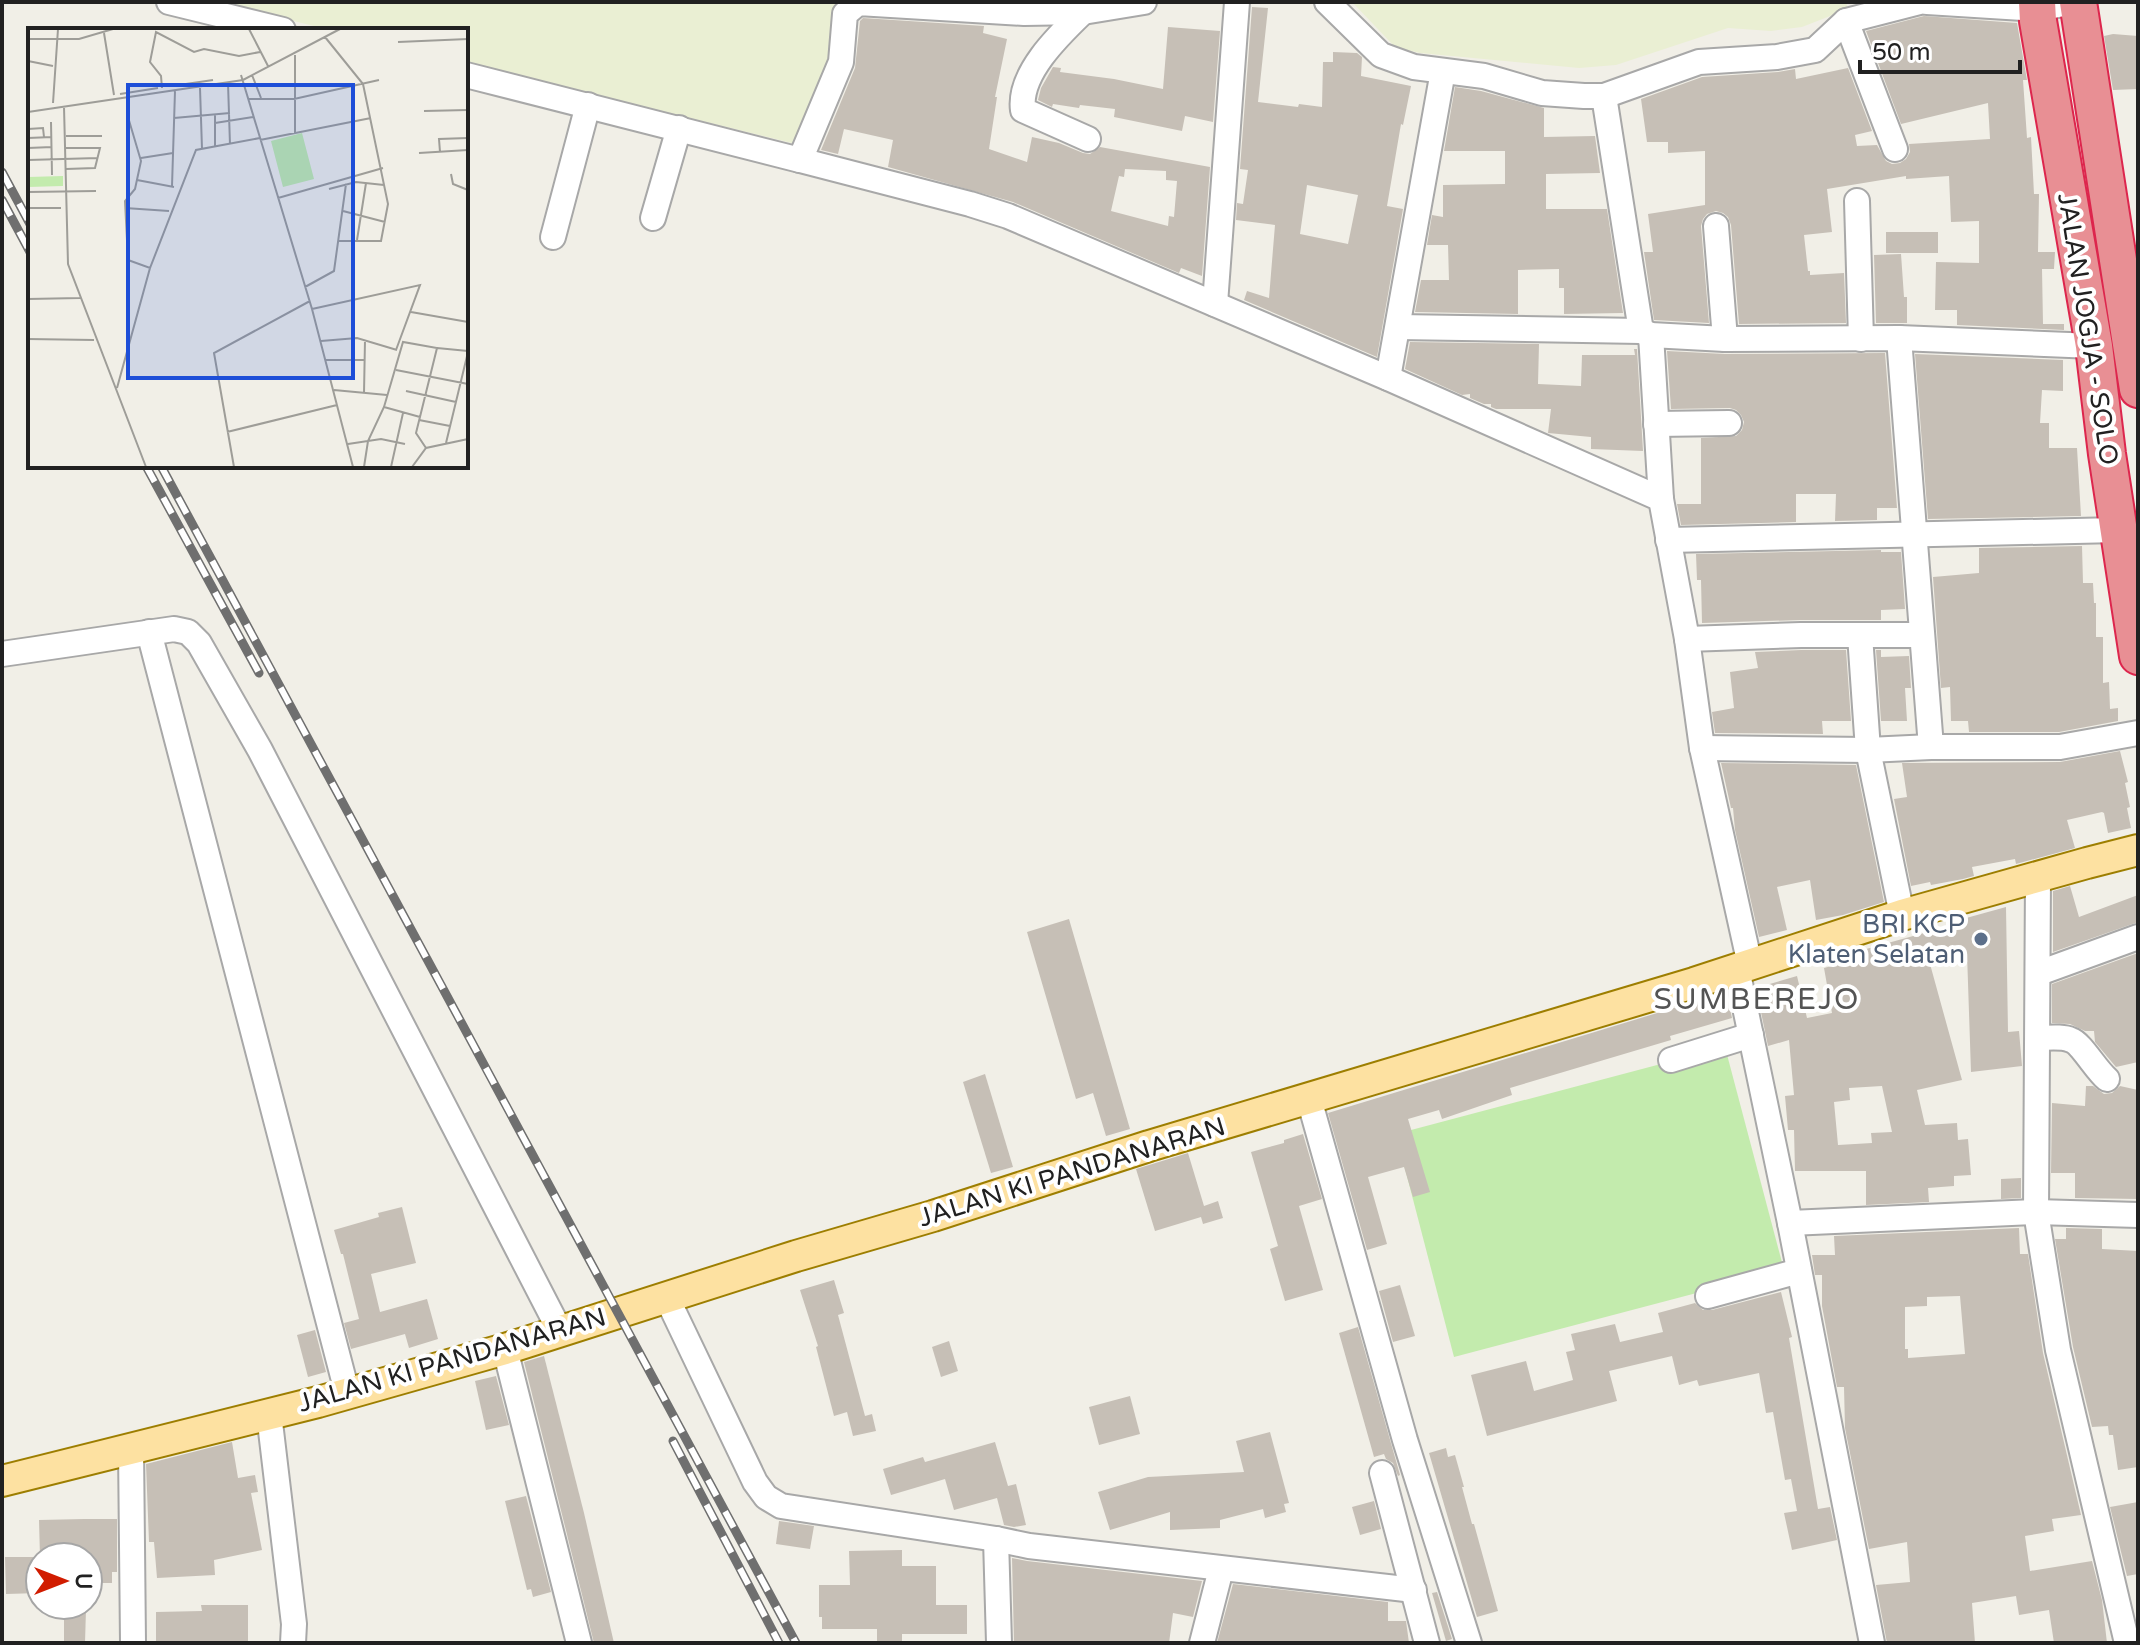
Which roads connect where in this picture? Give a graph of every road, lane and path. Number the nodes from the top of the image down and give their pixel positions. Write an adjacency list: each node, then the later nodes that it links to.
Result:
1 (169, 2): 11 (street)
2 (1144, 2): 9 (street)
3 (1237, 2): 25 (street)
4 (1327, 2): 12 (street)
5 (1920, 2): 10 (street)
6 (1927, 2): 8 (street)
7 (2076, 2): 8 (street); 24 (highway, JALAN JOGJA - SOLO)
8 (2038, 6): 32 (highway, JALAN JOGJA - SOLO)
9 (1083, 12): 17 (street); 19 (street)
10 (1846, 21): 14 (street); 18 (street)
11 (275, 28)
12 (1443, 71): 14 (street); 27 (street)
13 (468, 75): 15 (street)
14 (1604, 96): 28 (street)
15 (588, 105): 16 (street); 23 (street)
16 (679, 128): 19 (street); 21 (street)
17 (1088, 139)
18 (1895, 149)
19 (800, 160): 25 (street)
20 (1857, 201): 31 (street)
21 (653, 218)
22 (1716, 226): 30 (street)
23 (553, 237)
24 (2128, 251): 26 (highway, JALAN JOGJA - SOLO)
25 (1215, 304): 33 (street)
26 (2131, 306): 34 (highway, JALAN JOGJA - SOLO)
27 (1398, 327): 28 (street); 33 (street)
28 (1646, 333): 30 (street); 36 (street)
29 (1899, 338): 31 (street); 32 (street); 39 (street)
30 (1725, 339): 31 (street)
31 (1861, 339)
32 (2094, 346): 38 (highway, JALAN JOGJA - SOLO)
33 (1388, 378): 37 (street)
34 (2138, 389)
35 (1729, 423): 36 (street)
36 (1656, 424): 37 (street)
37 (1661, 499): 40 (street)
38 (2118, 530): 39 (street); 46 (highway, JALAN JOGJA - SOLO)
39 (1914, 536): 40 (street); 43 (street)
40 (1668, 540): 44 (street)
41 (149, 632): 45 (street); 68 (street); 70 (street)
42 (1860, 635): 43 (street); 44 (street); 50 (street)
43 (1922, 635): 48 (street)
44 (1687, 639): 49 (street)
45 (2, 654)
46 (2138, 656)
47 (2138, 733): 48 (street)
48 (1931, 747): 50 (street)
49 (1702, 748): 50 (street); 55 (street)
50 (1868, 750): 53 (street)
51 (2138, 850): 52 (main road, JALAN KI PANDANARAN)
52 (2038, 877): 53 (main road, JALAN KI PANDANARAN); 56 (street)
53 (1902, 915): 55 (main road, JALAN KI PANDANARAN)
54 (2138, 937): 56 (street)
55 (1744, 967): 57 (street); 61 (main road, JALAN KI PANDANARAN)
56 (2039, 973): 58 (street)
57 (1751, 1035): 59 (street); 64 (street)
58 (2038, 1038): 60 (street); 62 (street)
59 (1671, 1060)
60 (2107, 1079)
61 (1309, 1099): 66 (main road, JALAN KI PANDANARAN); 84 (street)
62 (2036, 1212): 63 (street); 64 (street); 86 (street)
63 (2138, 1215)
64 (1790, 1223): 65 (street)
65 (1799, 1271): 67 (street); 85 (street)
66 (666, 1296): 68 (main road, JALAN KI PANDANARAN); 75 (street)
67 (1708, 1296)
68 (560, 1331): 69 (main road, JALAN KI PANDANARAN)
69 (505, 1349): 70 (main road, JALAN KI PANDANARAN); 80 (street)
70 (347, 1392): 71 (main road, JALAN KI PANDANARAN)
71 (269, 1414): 72 (main road, JALAN KI PANDANARAN); 79 (street)
72 (131, 1448): 74 (main road, JALAN KI PANDANARAN); 78 (street)
73 (1382, 1473): 77 (street)
74 (2, 1481)
75 (996, 1539): 76 (street); 81 (street)
76 (1221, 1569): 77 (street); 82 (street)
77 (1414, 1590): 83 (street)
78 (133, 1643)
79 (293, 1643)
80 (579, 1643)
81 (999, 1643)
82 (1202, 1643)
83 (1427, 1643)
84 (1469, 1643)
85 (1872, 1643)
86 (2127, 1643)

